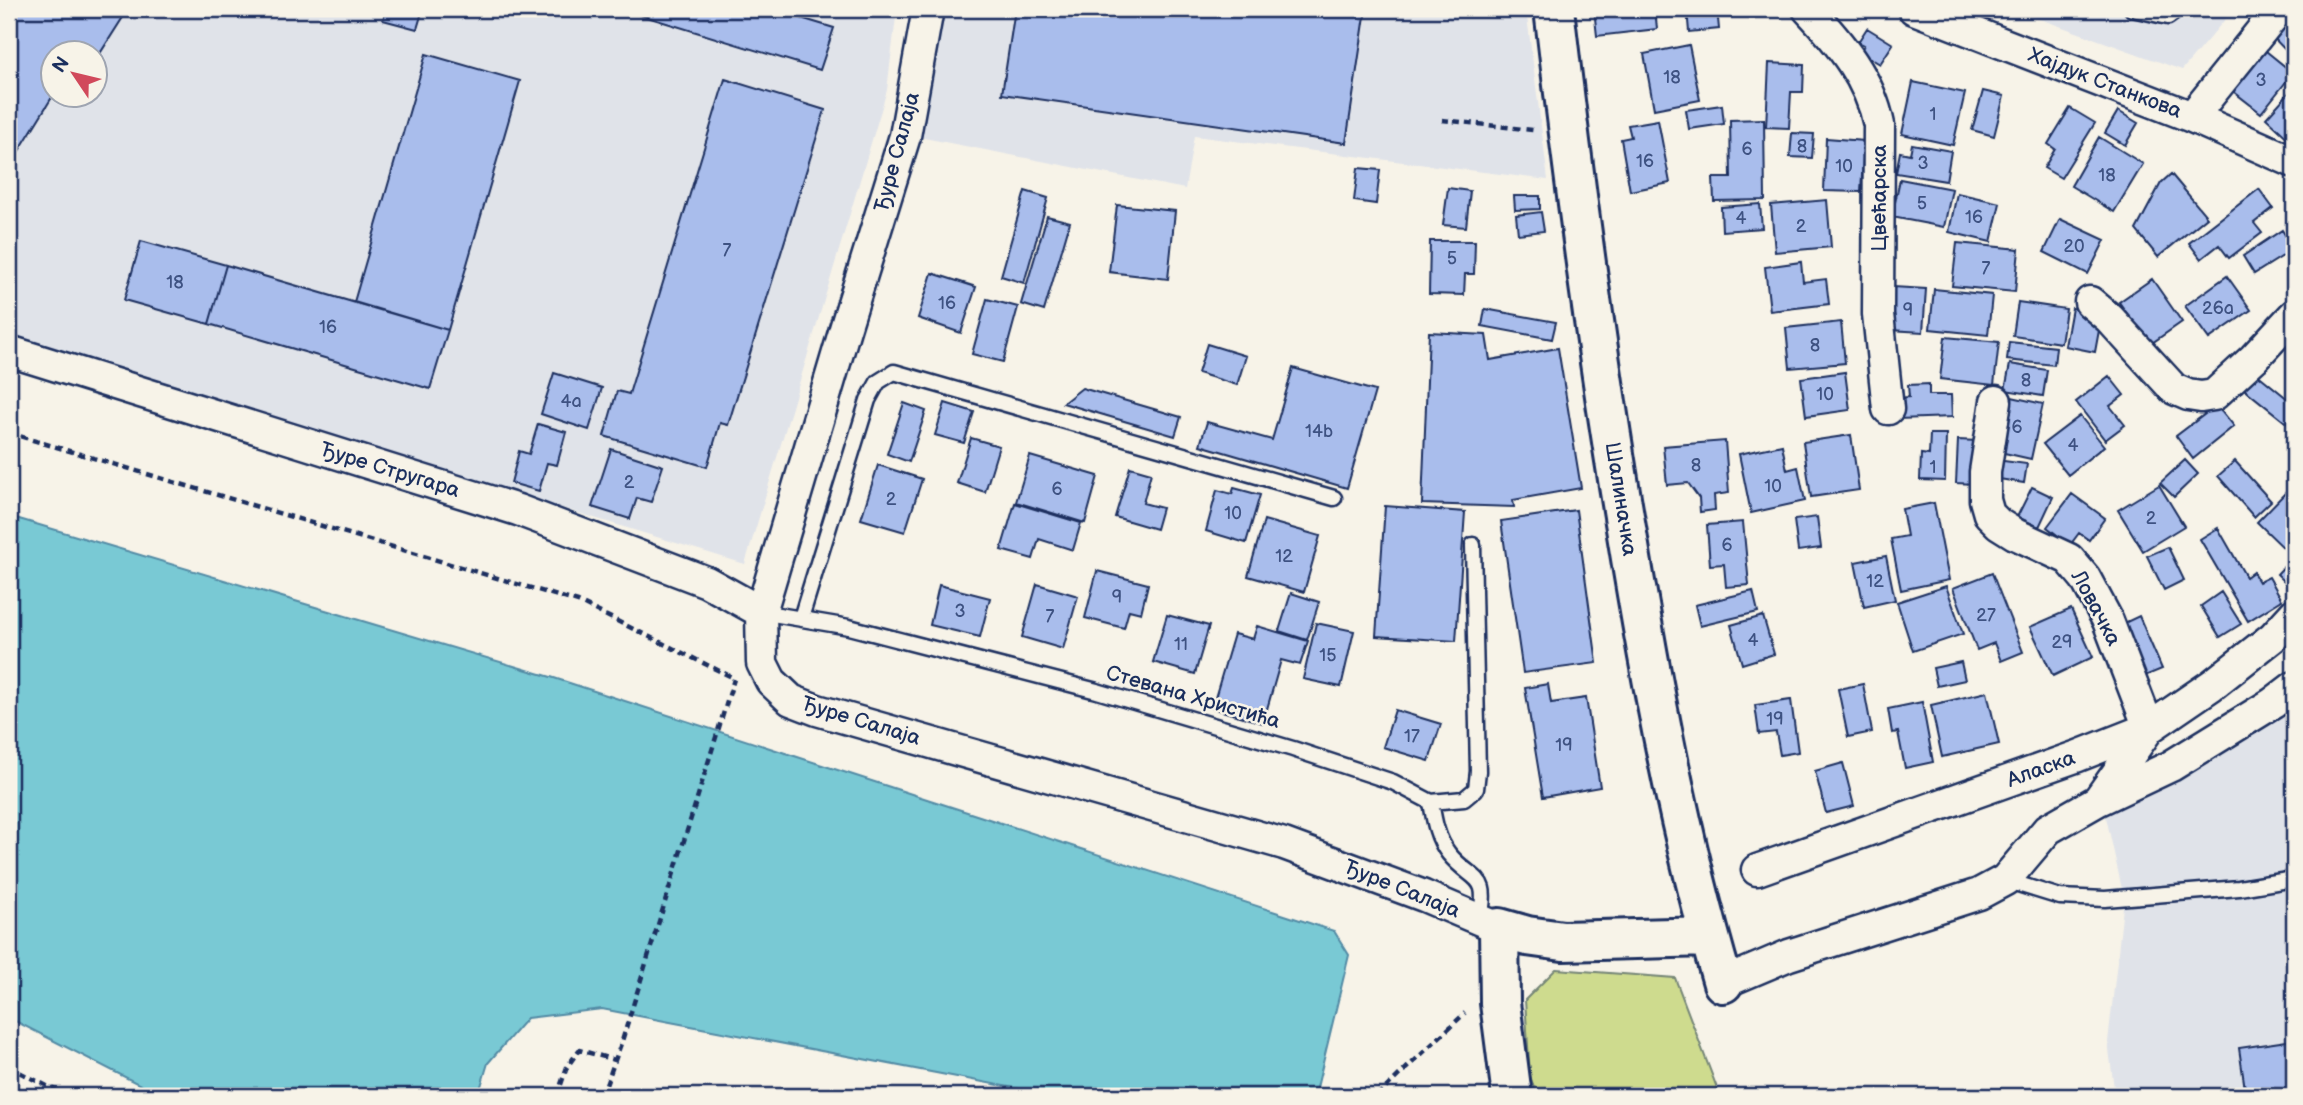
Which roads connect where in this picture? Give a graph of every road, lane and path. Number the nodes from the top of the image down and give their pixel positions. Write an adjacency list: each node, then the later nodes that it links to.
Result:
1 (928, 9): 20 (street, Ђуре Салаја)
2 (1554, 9): 10 (main road, Шалиначка)
3 (1808, 9): 16 (street, Цвећарска)
4 (1914, 9): 8 (street, Хајдук Станкова)
5 (2132, 9): 6 (lane)
6 (2179, 9)
7 (2279, 9): 8 (street)
8 (2192, 117): 11 (street, Хајдук Станкова)
9 (1442, 120): 10 (path)
10 (1569, 134): 33 (main road, Шалиначка)
11 (2294, 162)
12 (2090, 302): 13 (street)
13 (2294, 315)
14 (9, 351): 20 (street, Ђуре Стругара)
15 (1996, 401): 26 (street, Ловачка)
16 (1888, 409)
17 (9, 433): 23 (path)
18 (1334, 498): 22 (lane)
19 (1473, 544): 28 (lane)
20 (761, 612): 22 (lane, Стевана Христића); 32 (street, Ђуре Салаја)
21 (2294, 614): 26 (street, Аласка)
22 (801, 618): 28 (lane, Стевана Христића)
23 (734, 678)
24 (2294, 687): 27 (street)
25 (724, 710): 36 (path)
26 (2149, 728): 27 (street); 29 (street, Аласка)
27 (2097, 801): 31 (street)
28 (1431, 802): 32 (lane)
29 (1757, 870)
30 (2294, 879): 31 (lane)
31 (2006, 880): 34 (street)
32 (1489, 925): 33 (main road, Ђуре Салаја); 35 (main road)
33 (1709, 937): 34 (main road, Шалиначка)
34 (1723, 983)
35 (1500, 1003): 41 (path); 42 (main road)
36 (615, 1060): 39 (path); 40 (path)
37 (9, 1067): 38 (path)
38 (67, 1096)
39 (557, 1096)
40 (602, 1096)
41 (1377, 1096)
42 (1512, 1096)

